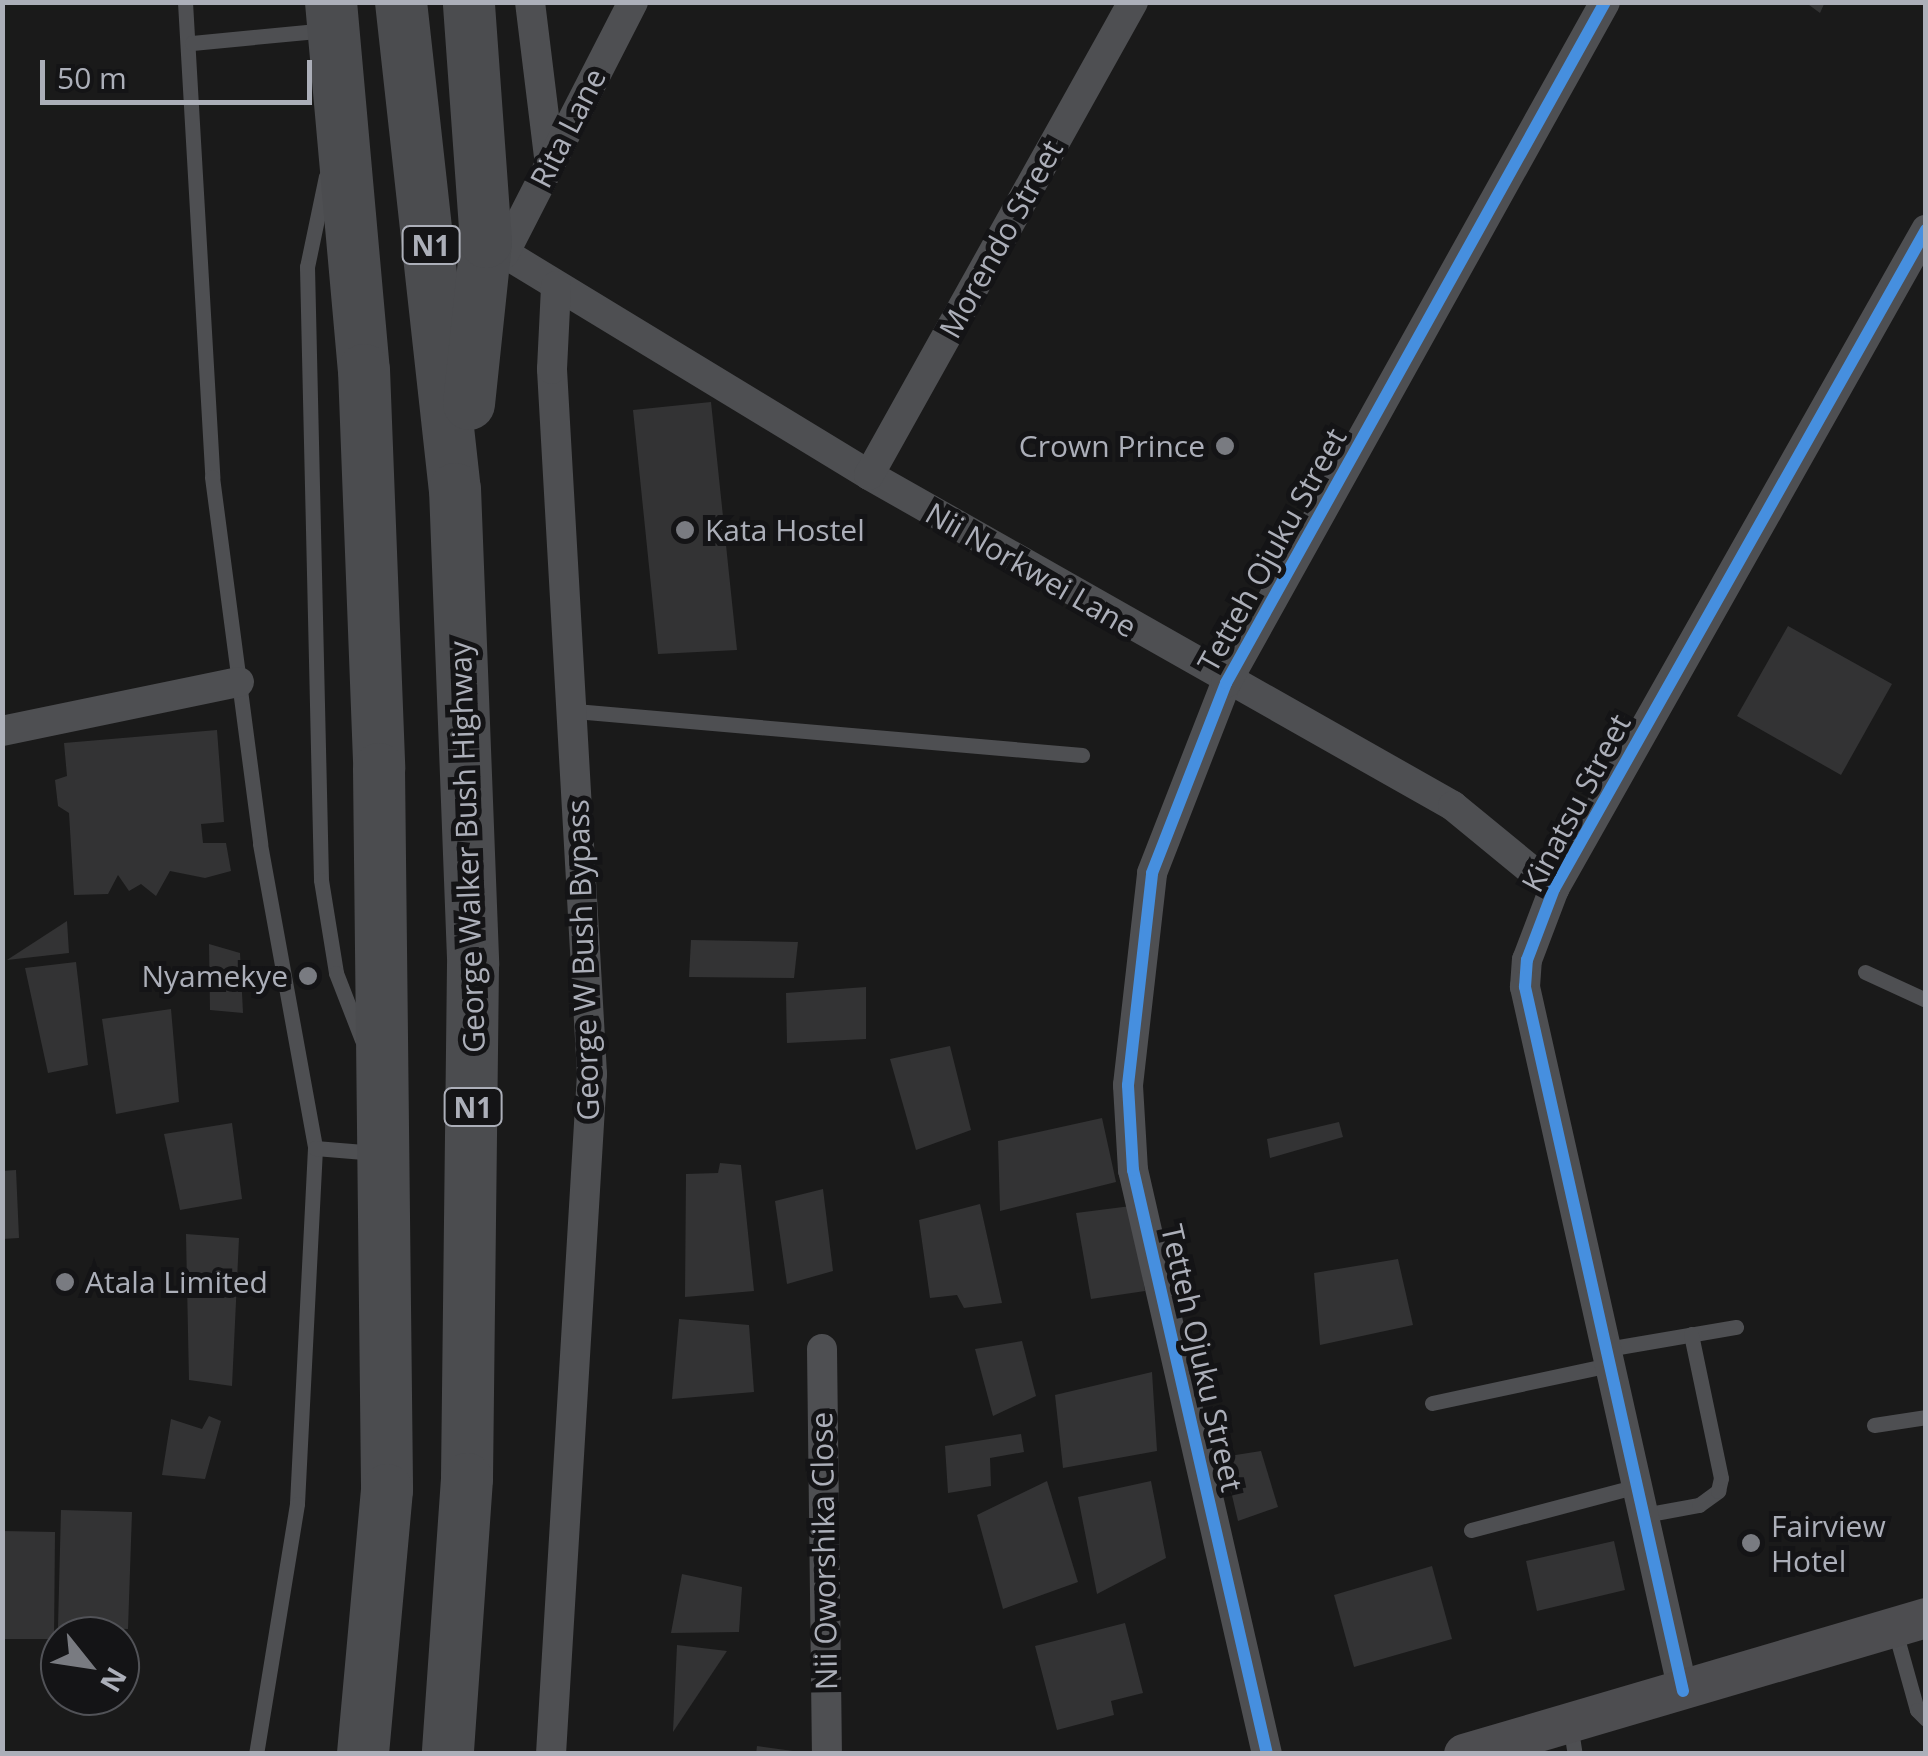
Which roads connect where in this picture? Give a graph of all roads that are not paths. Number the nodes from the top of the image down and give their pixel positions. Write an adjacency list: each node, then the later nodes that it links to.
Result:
1 (185, 2): 9 (lane)
2 (401, 2): 15 (highway, George Walker Bush Highway / N1)
3 (469, 2): 12 (highway)
4 (530, 2): 10 (street)
5 (632, 2): 10 (street, Rita Lane)
6 (1133, 2): 14 (street, Morendo Street)
7 (1605, 2): 17 (street, Tetteh Ojuku Street)
8 (333, 16): 9 (lane); 25 (highway, N1)
9 (192, 43): 16 (lane)
10 (550, 165): 12 (street, Rita Lane)
11 (1926, 230): 21 (street, Kinatsu Street)
12 (495, 248): 13 (street, Nii Norkwei Lane); 15 (highway)
13 (556, 286): 14 (street, Nii Norkwei Lane); 18 (street, George W Bush Bypass)
14 (869, 476): 17 (street, Nii Norkwei Lane)
15 (454, 489): 39 (highway, George Walker Bush Highway / N1)
16 (239, 682): 19 (street); 24 (lane)
17 (1226, 683): 21 (street, Nii Norkwei Lane); 44 (street, Tetteh Ojuku Street)
18 (575, 711): 20 (lane); 42 (street, George W Bush Bypass)
19 (2, 731)
20 (1082, 755)
21 (1554, 889): 29 (street, Kinatsu Street)
22 (1865, 972): 23 (lane)
23 (1926, 1000)
24 (315, 1148): 25 (lane); 40 (lane)
25 (384, 1153): 41 (highway, N1)
26 (1736, 1327): 27 (lane)
27 (1691, 1334): 29 (lane); 33 (lane)
28 (822, 1349): 43 (street, Nii Oworshika Close)
29 (1608, 1357): 30 (lane); 33 (street, Kinatsu Street)
30 (1432, 1403)
31 (1926, 1417): 32 (lane)
32 (1874, 1424)
33 (1640, 1501): 34 (lane); 36 (street, Kinatsu Street)
34 (1470, 1530)
35 (1910, 1623): 36 (street); 37 (lane)
36 (1683, 1692): 38 (street)
37 (1926, 1719)
38 (1573, 1738): 45 (street)
39 (454, 1744)
40 (256, 1754)
41 (363, 1754)
42 (552, 1754)
43 (827, 1754)
44 (1267, 1754)
45 (1464, 1754)

